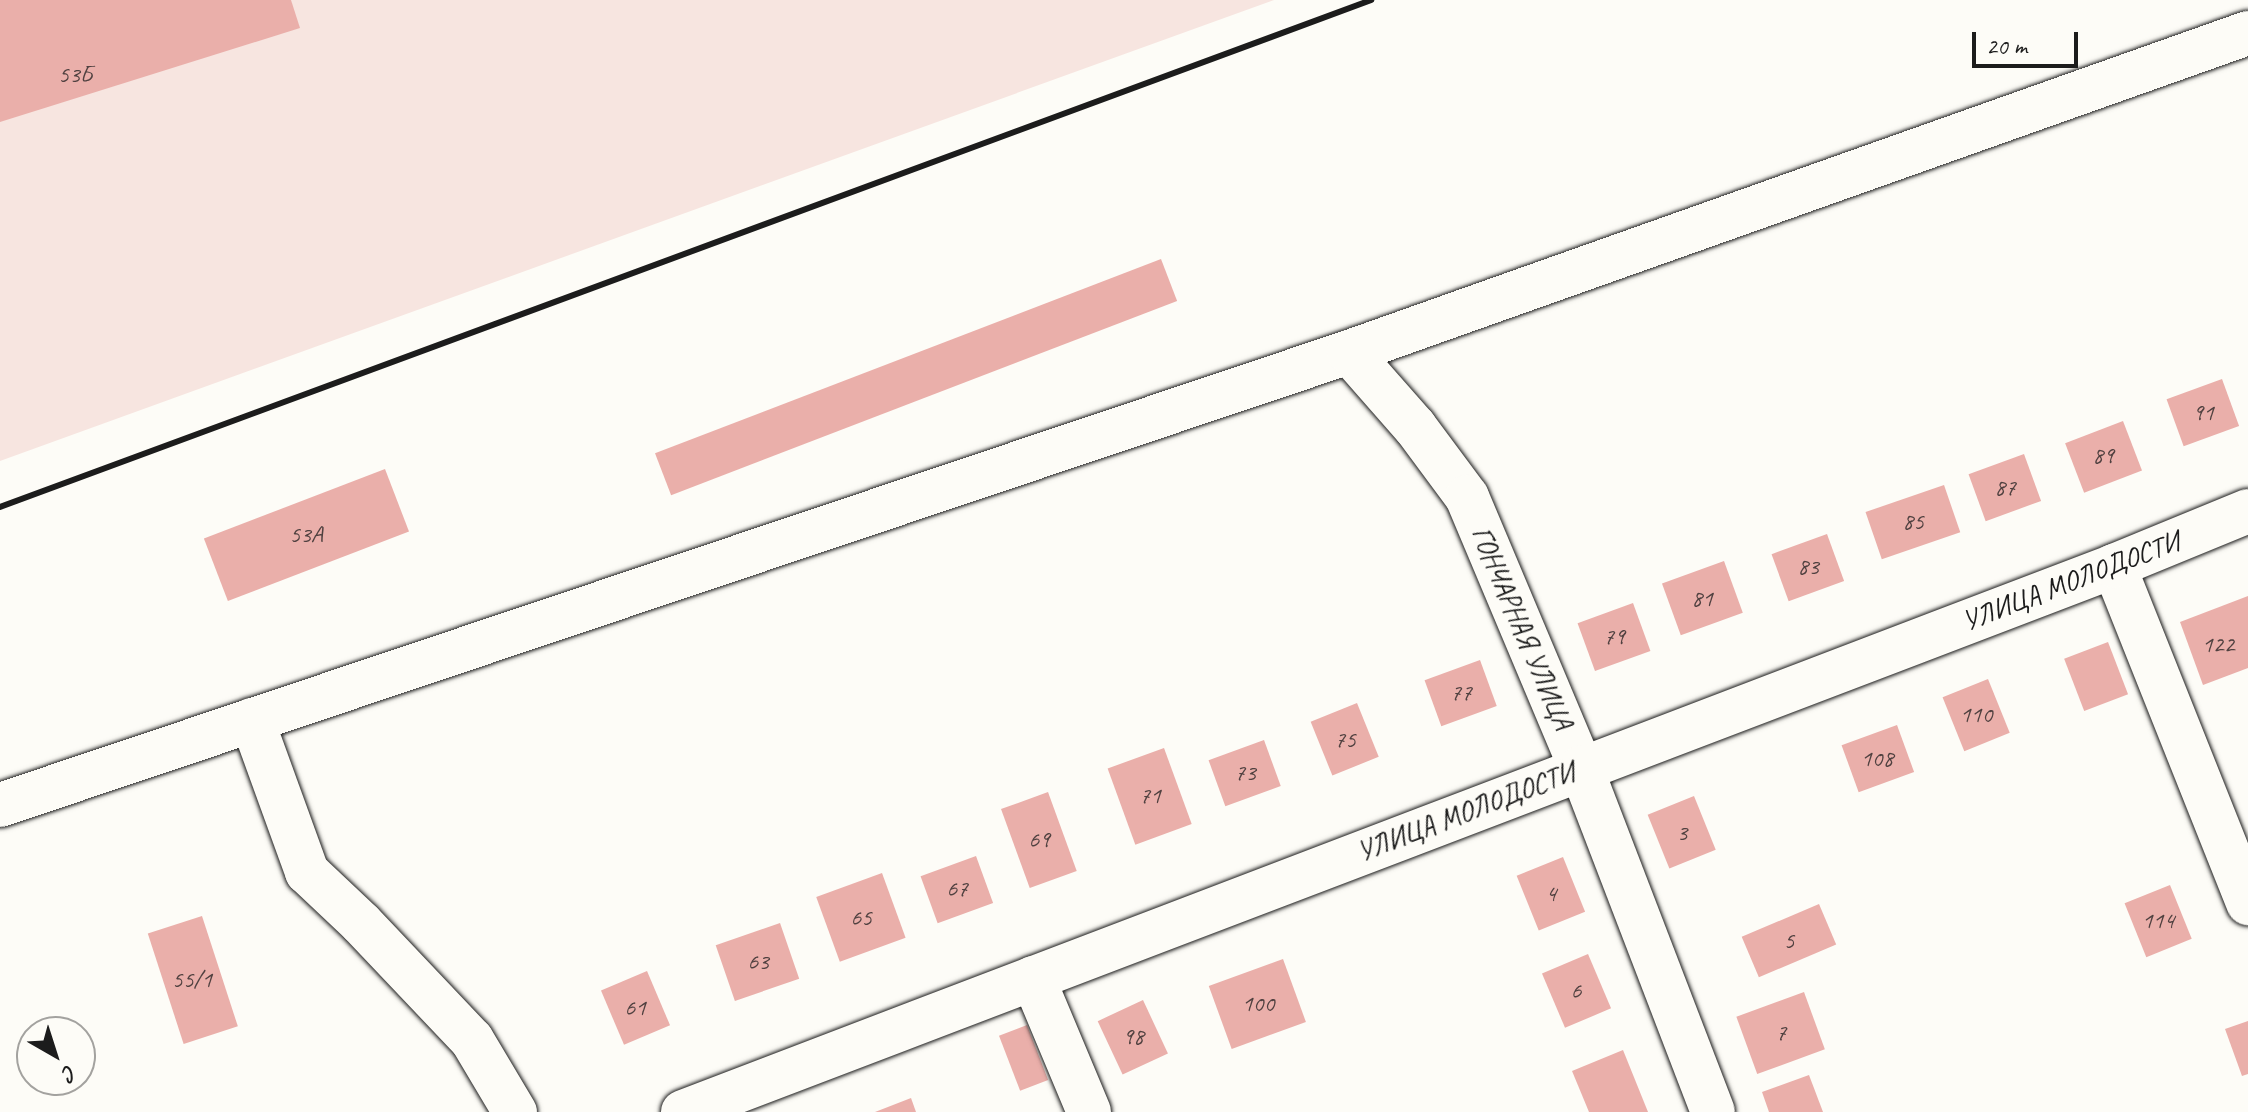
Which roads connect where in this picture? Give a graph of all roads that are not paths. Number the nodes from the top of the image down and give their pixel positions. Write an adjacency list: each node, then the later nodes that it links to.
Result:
1 (2248, 33): 2 (street)
2 (1349, 352): 5 (street); 6 (street, ГОНЧАРНАЯ УЛИЦА)
3 (2248, 511): 4 (street, УЛИЦА МОЛОДОСТИ)
4 (2114, 566): 6 (street, УЛИЦА МОЛОДОСТИ); 8 (street)
5 (252, 720): 7 (street); 10 (street)
6 (1581, 768): 9 (street, УЛИЦА МОЛОДОСТИ); 13 (street, ГОНЧАРНАЯ УЛИЦА)
7 (0, 805)
8 (2248, 903)
9 (1033, 978): 11 (street, УЛИЦА МОЛОДОСТИ); 12 (street)
10 (515, 1112)
11 (683, 1112)
12 (1089, 1112)
13 (1713, 1112)

